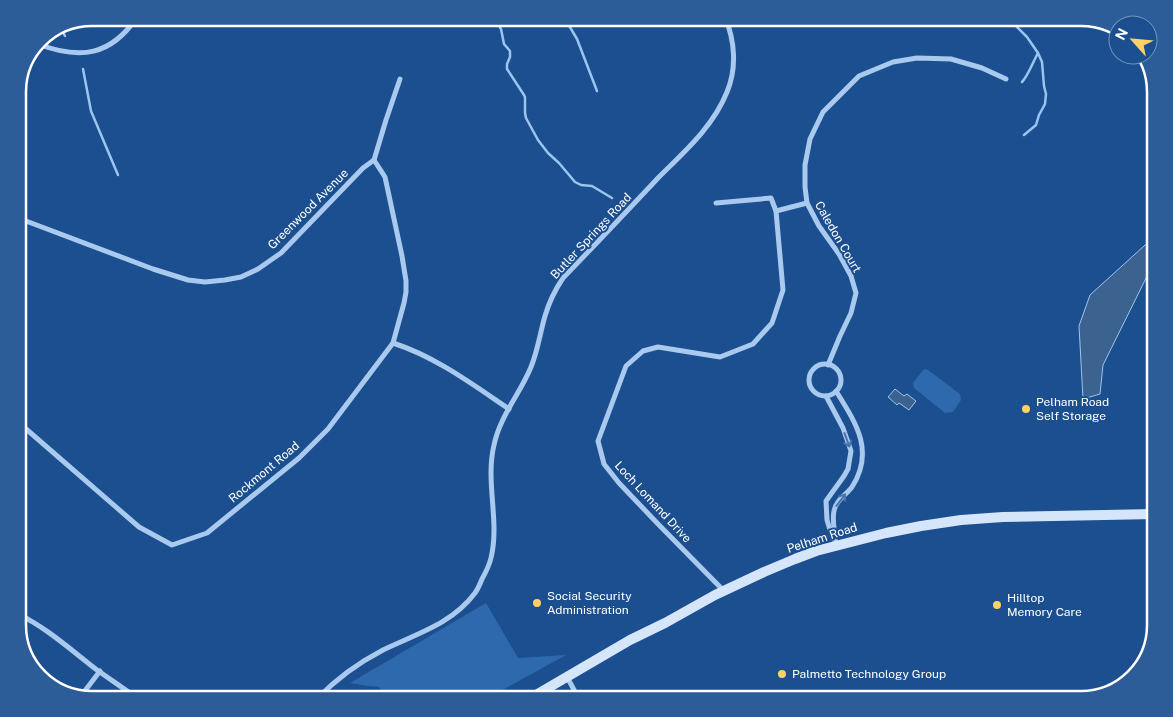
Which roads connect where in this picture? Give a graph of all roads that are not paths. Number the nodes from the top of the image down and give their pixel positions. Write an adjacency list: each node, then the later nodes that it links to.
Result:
1 (130, 26): 3 (street)
2 (729, 26): 15 (street, Butler Springs Road)
3 (46, 46)
4 (400, 79): 6 (street)
5 (1006, 79): 8 (street, Caledon Court)
6 (374, 160): 10 (street, Greenwood Avenue); 11 (street)
7 (716, 203): 9 (street)
8 (807, 203): 9 (street); 12 (street, Caledon Court)
9 (776, 211): 19 (street, Loch Lomand Drive)
10 (26, 221)
11 (393, 343): 15 (street); 16 (street, Rockmont Road)
12 (828, 365): 13 (street); 14 (street)
13 (836, 391): 14 (street); 18 (street, one-way to 13)
14 (826, 396): 18 (street, one-way to 18)
15 (509, 409): 25 (street, Butler Springs Road)
16 (26, 429)
17 (1147, 514): 18 (main road, Pelham Road)
18 (836, 546): 19 (main road, Pelham Road)
19 (724, 591): 22 (main road, Pelham Road)
20 (26, 618): 21 (street)
21 (100, 671): 23 (street); 24 (street)
22 (567, 678): 26 (main road, Pelham Road); 27 (street)
23 (85, 690)
24 (126, 691)
25 (325, 691)
26 (545, 691)
27 (574, 691)

